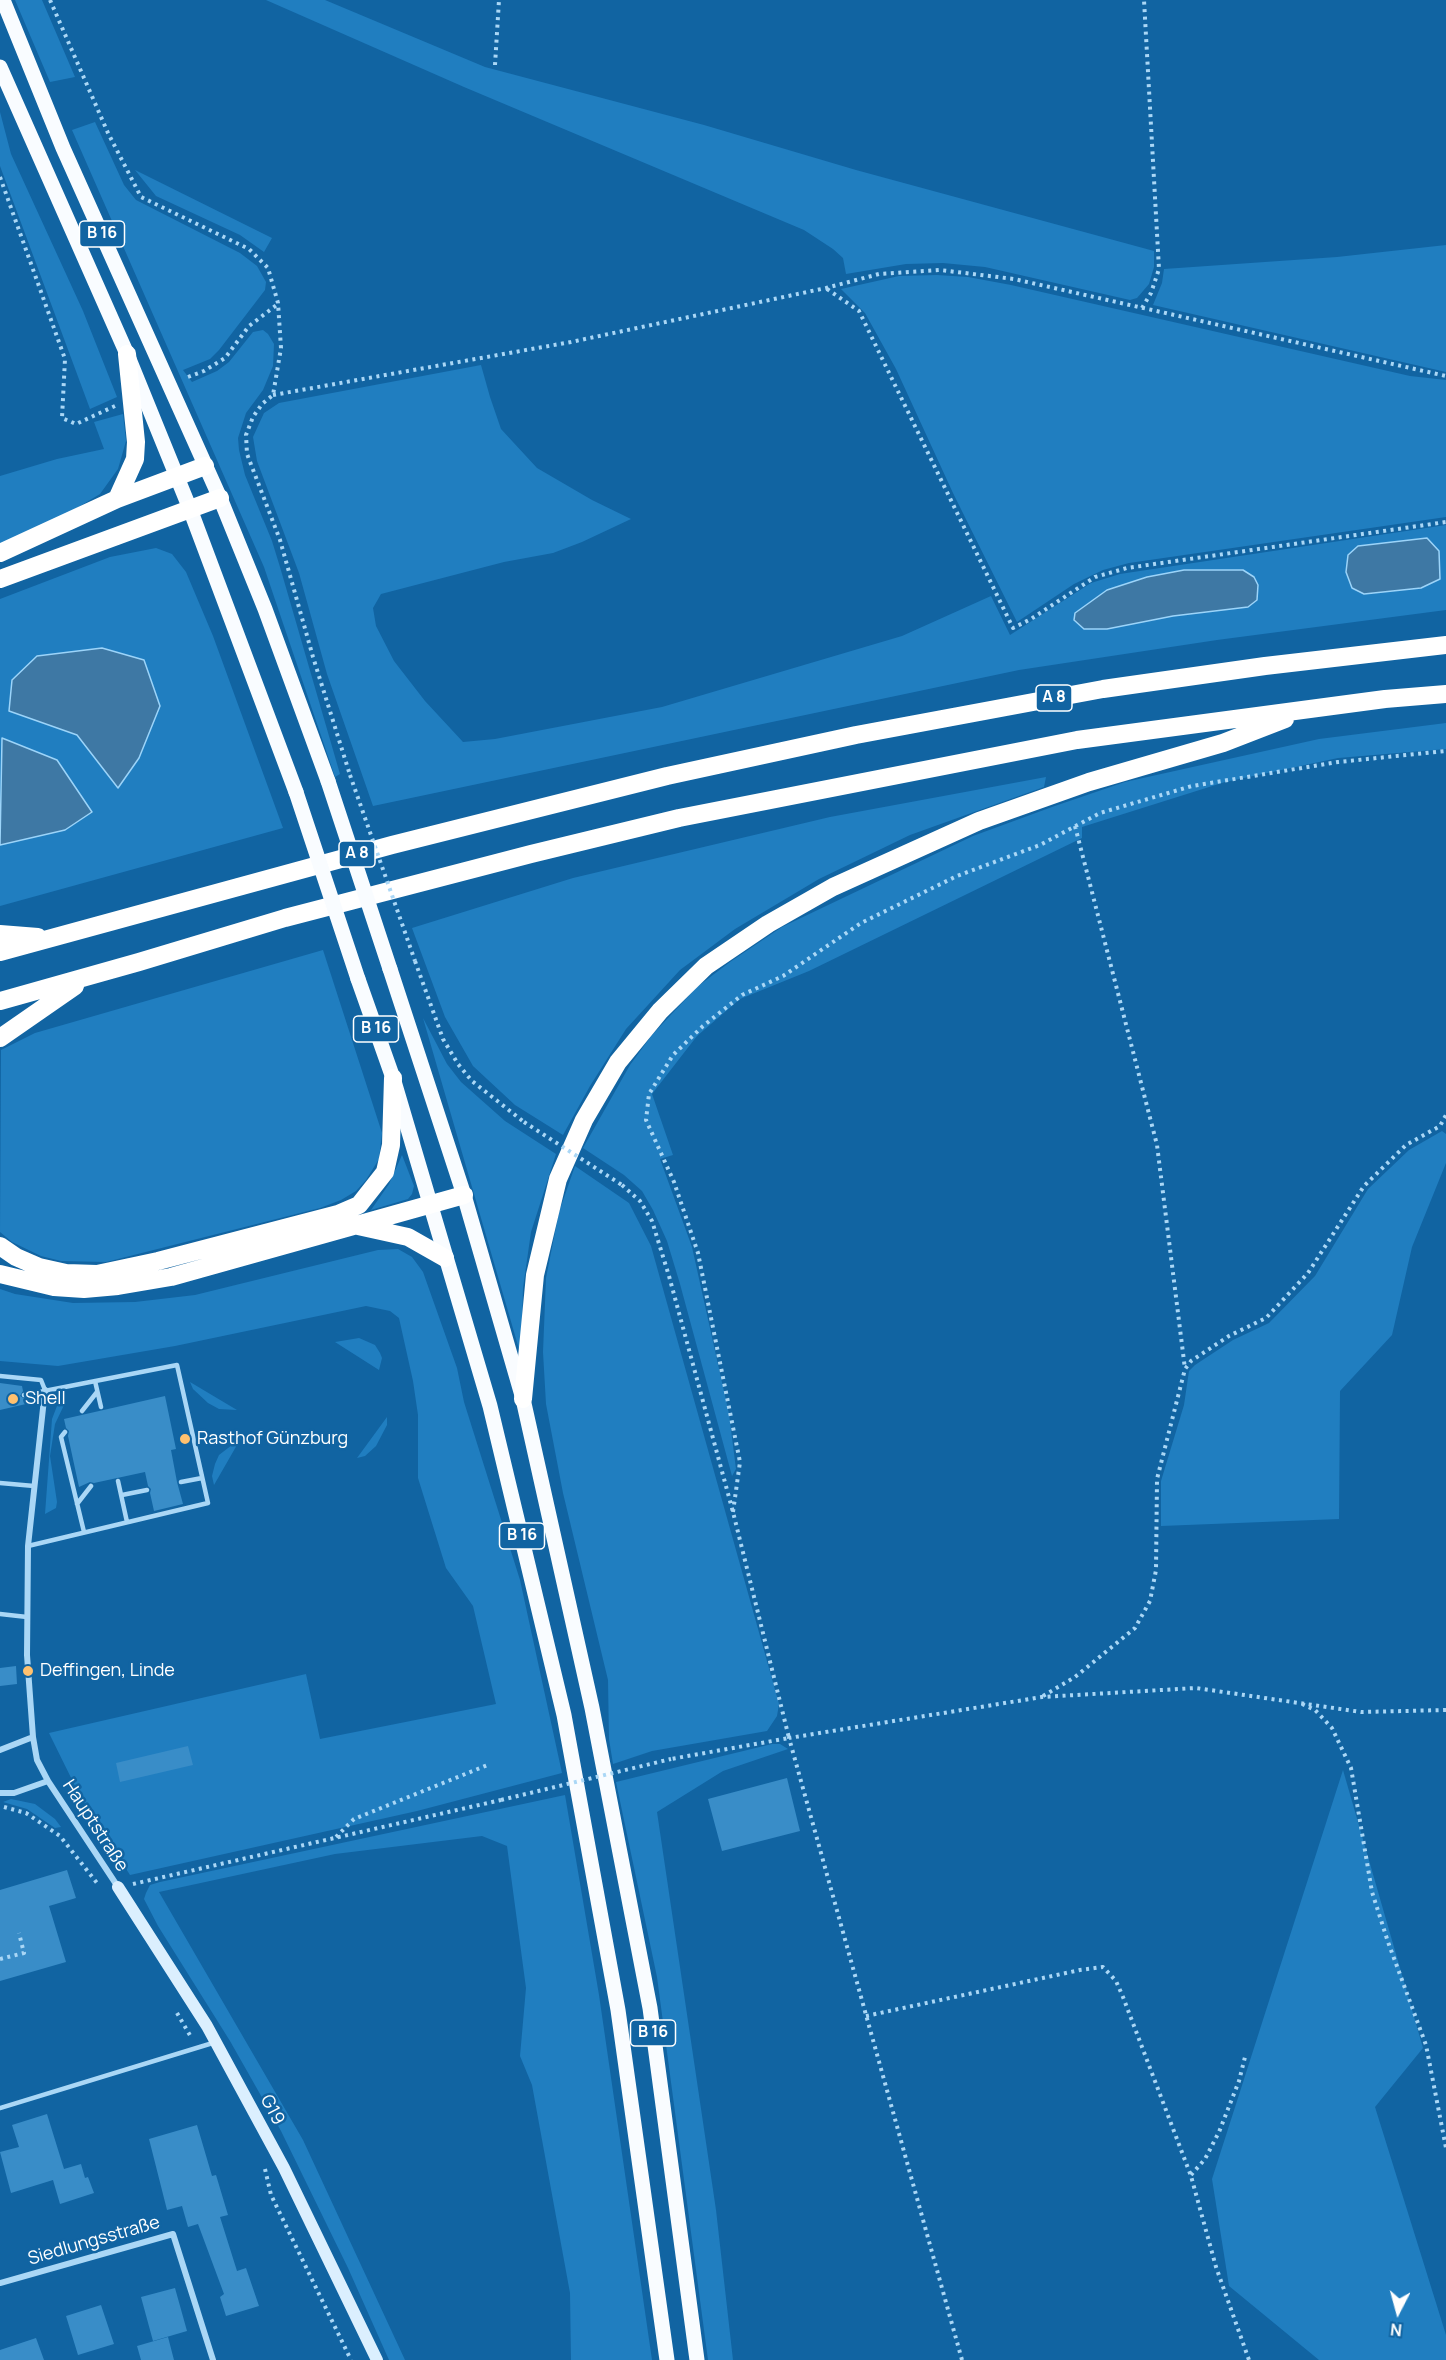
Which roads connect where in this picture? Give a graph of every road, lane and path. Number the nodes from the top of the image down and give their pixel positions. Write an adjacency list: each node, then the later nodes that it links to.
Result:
1 (3, 0): 16 (main road, B 16)
2 (50, 0): 9 (path)
3 (499, 0): 5 (path)
4 (1144, 0): 10 (path)
5 (495, 65)
6 (0, 68): 11 (main road, B 16)
7 (0, 177): 15 (path)
8 (826, 288): 10 (path); 14 (path); 21 (path)
9 (278, 303): 13 (path); 14 (path)
10 (1142, 308): 12 (path)
11 (127, 354): 17 (main road, B 16); 19 (highway)
12 (1446, 376)
13 (188, 377)
14 (273, 395): 62 (path, bridge)
15 (116, 406)
16 (206, 466): 17 (highway); 18 (main road, B 16)
17 (177, 477): 19 (highway); 20 (main road, B 16)
18 (220, 498): 20 (highway); 37 (main road, B 16, bridge)
19 (117, 499): 22 (highway)
20 (190, 509): 23 (highway); 35 (main road, B 16, bridge)
21 (1446, 522)
22 (0, 553)
23 (0, 579)
24 (1446, 645): 30 (highway, A 8)
25 (1446, 694): 26 (highway)
26 (1313, 708): 32 (highway); 49 (highway)
27 (1446, 751): 28 (path)
28 (1075, 826): 43 (path); 62 (path)
29 (0, 934): 30 (highway)
30 (49, 938): 31 (highway, A 8)
31 (0, 952)
32 (90, 976): 33 (highway); 34 (highway)
33 (0, 1001)
34 (0, 1038)
35 (393, 1078): 38 (main road, B 16); 40 (highway)
36 (1446, 1115): 43 (path)
37 (464, 1195): 38 (highway); 49 (main road, B 16)
38 (429, 1204): 39 (highway); 41 (main road, B 16)
39 (356, 1225): 41 (highway); 42 (highway)
40 (0, 1246)
41 (446, 1258): 95 (main road, B 16)
42 (0, 1274)
43 (1185, 1369): 68 (path)
44 (0, 1376): 46 (lane)
45 (95, 1381): 46 (lane); 47 (lane); 53 (lane)
46 (45, 1390): 48 (lane); 57 (street, Hauptstraße)
47 (98, 1392): 50 (lane); 51 (lane)
48 (24, 1395)
49 (523, 1399): 96 (main road, B 16)
50 (101, 1407)
51 (82, 1411)
52 (65, 1432): 61 (lane)
53 (202, 1478): 55 (lane); 63 (lane)
54 (118, 1481): 60 (lane)
55 (181, 1482)
56 (0, 1483): 57 (lane)
57 (34, 1486): 65 (street, Hauptstraße)
58 (91, 1486): 61 (lane)
59 (147, 1490): 60 (lane)
60 (122, 1495): 63 (lane)
61 (77, 1504): 64 (lane)
62 (733, 1512): 72 (path)
63 (128, 1522): 64 (lane)
64 (84, 1532): 65 (lane)
65 (28, 1546): 67 (street, Hauptstraße)
66 (0, 1614): 67 (lane)
67 (27, 1617): 71 (street, Hauptstraße)
68 (1042, 1696): 69 (path); 72 (path)
69 (1296, 1701): 70 (path); 88 (path)
70 (1446, 1710)
71 (33, 1737): 73 (street); 75 (street, Hauptstraße)
72 (789, 1738): 78 (path, bridge); 83 (path)
73 (0, 1750)
74 (490, 1764): 78 (path)
75 (48, 1781): 76 (street, Hauptstraße); 79 (street, Hauptstraße)
76 (0, 1793)
77 (0, 1806): 79 (path)
78 (336, 1838): 79 (path)
79 (118, 1887): 84 (street, G19)
80 (19, 1933): 81 (path)
81 (0, 1959)
82 (174, 2008): 85 (path)
83 (866, 2016): 90 (path); 97 (path)
84 (216, 2042): 85 (lane); 94 (street, G19)
85 (198, 2047): 87 (lane)
86 (1245, 2057): 90 (path)
87 (0, 2108)
88 (1446, 2148)
89 (264, 2164): 93 (path)
90 (1191, 2176): 98 (path)
91 (0, 2283): 92 (street, Siedlungsstraße)
92 (213, 2360)
93 (351, 2360)
94 (378, 2360)
95 (667, 2360)
96 (697, 2360)
97 (962, 2360)
98 (1249, 2360)

